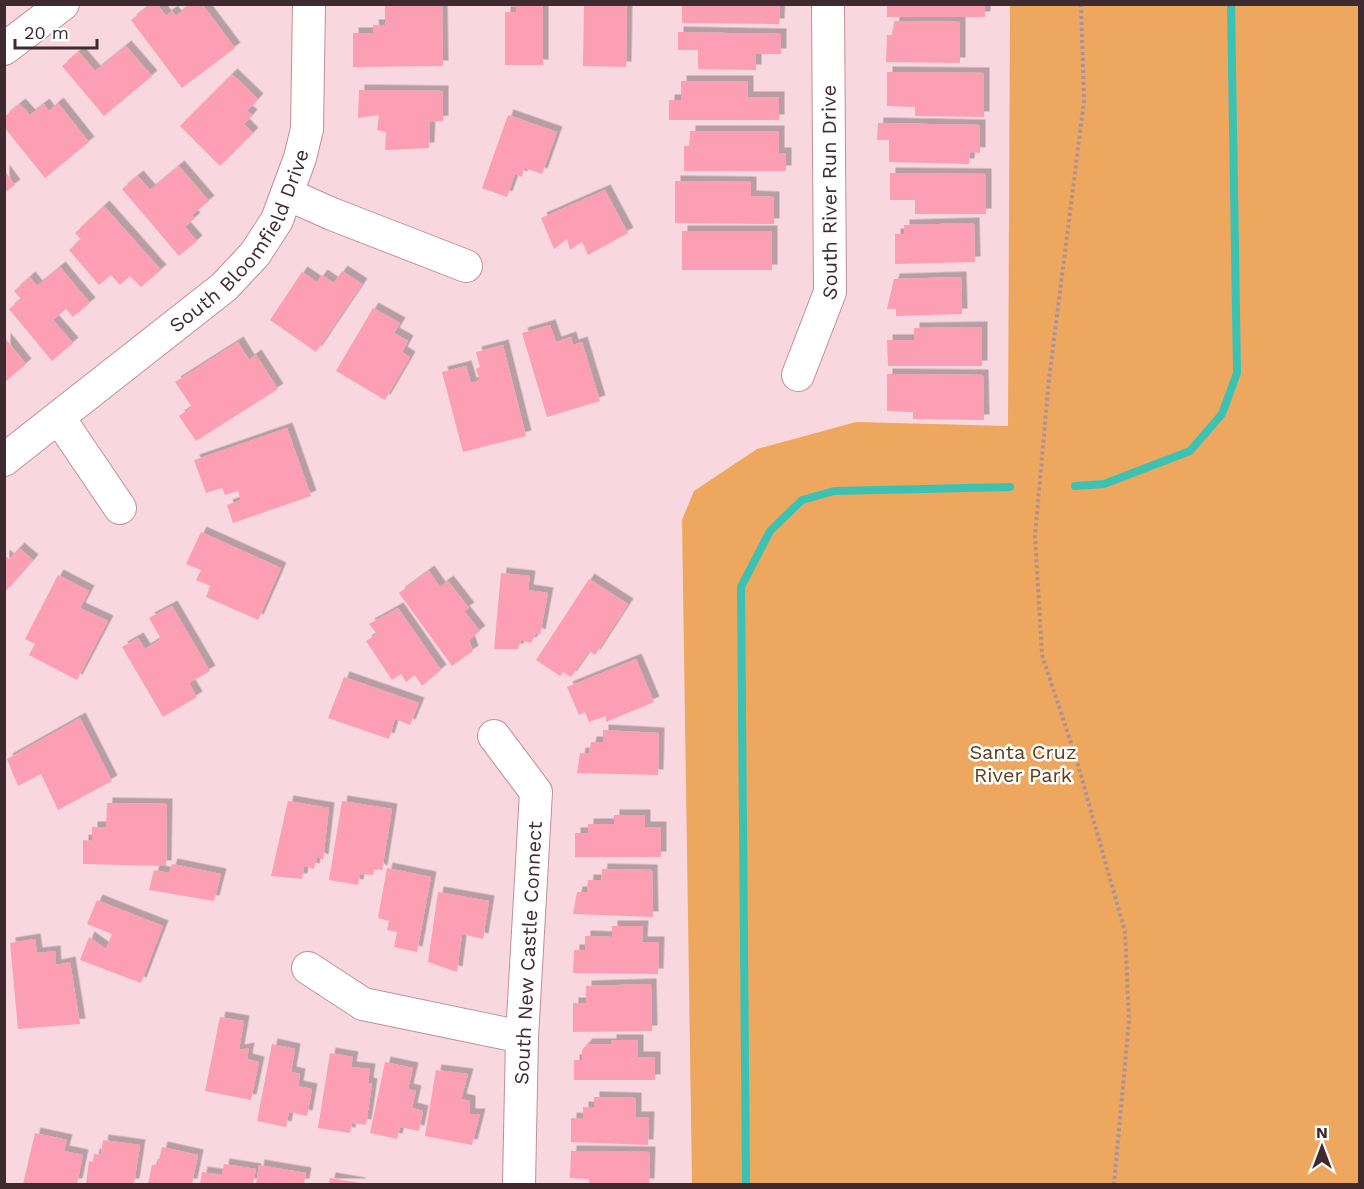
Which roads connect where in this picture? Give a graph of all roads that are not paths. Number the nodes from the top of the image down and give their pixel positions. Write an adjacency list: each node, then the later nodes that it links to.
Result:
1 (63, 4): 4 (street)
2 (309, 4): 5 (street, South Bloomfield Drive)
3 (828, 4): 7 (street, South River Run Drive)
4 (4, 49)
5 (287, 194): 6 (street); 8 (street, South Bloomfield Drive)
6 (466, 266)
7 (798, 375)
8 (59, 418): 9 (street, South Bloomfield Drive); 10 (street)
9 (4, 460)
10 (120, 508)
11 (494, 736): 13 (street, South New Castle Connect)
12 (308, 968): 13 (street)
13 (522, 1036): 14 (street, South New Castle Connect)
14 (519, 1185)

